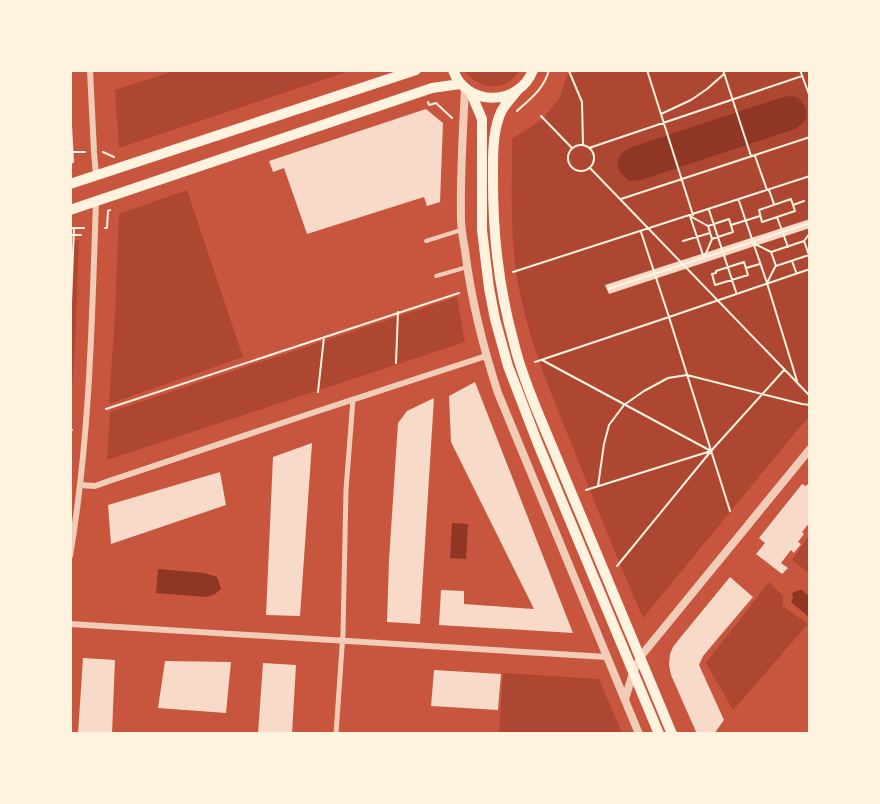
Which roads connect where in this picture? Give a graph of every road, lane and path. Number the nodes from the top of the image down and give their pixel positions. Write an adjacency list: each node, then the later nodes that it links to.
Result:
1 (99, 70): 9 (street)
2 (416, 70): 34 (main road)
3 (453, 70): 14 (main road)
4 (533, 70): 15 (main road)
5 (549, 70): 22 (path)
6 (647, 70): 20 (path)
7 (800, 70): 11 (path)
8 (569, 71): 26 (path)
9 (90, 72): 34 (street)
10 (724, 72): 18 (path); 20 (path)
11 (802, 76): 13 (path); 18 (path)
12 (810, 82): 13 (path)
13 (805, 84): 17 (path)
14 (466, 89): 15 (main road); 40 (main road); 58 (street); 128 (main road)
15 (517, 91): 126 (main road)
16 (426, 98): 23 (path)
17 (810, 98)
18 (732, 99): 24 (path); 30 (path)
19 (70, 107): 32 (path)
20 (661, 114): 24 (path)
21 (541, 116): 27 (path)
22 (512, 117)
23 (456, 122)
24 (664, 122): 28 (path); 36 (path)
25 (810, 137): 30 (path)
26 (583, 145): 27 (path); 28 (path)
27 (572, 147): 33 (path)
28 (590, 148): 33 (path)
29 (104, 152): 31 (path)
30 (753, 156): 36 (path); 38 (path)
31 (116, 158)
32 (70, 163)
33 (590, 168): 39 (path)
34 (96, 175): 37 (main road)
35 (810, 176): 38 (path)
36 (682, 179): 39 (path); 48 (path)
37 (70, 184)
38 (768, 190): 41 (path); 43 (path)
39 (620, 199): 59 (path)
40 (96, 200): 46 (main road); 118 (street)
41 (738, 200): 47 (path); 51 (path)
42 (804, 201): 44 (path)
43 (774, 205): 44 (path); 49 (path)
44 (793, 205): 50 (path)
45 (119, 207): 57 (path)
46 (70, 210)
47 (709, 210): 48 (path); 53 (path)
48 (691, 215): 54 (path); 59 (path); 66 (path)
49 (760, 216): 50 (path); 51 (path)
50 (777, 217): 61 (path)
51 (745, 221): 55 (path); 72 (path)
52 (810, 223): 61 (path)
53 (714, 224): 54 (path); 55 (path); 67 (path)
54 (708, 225): 62 (path)
55 (731, 225): 67 (path)
56 (70, 228): 64 (path)
57 (106, 228)
58 (462, 230): 69 (lane); 82 (street)
59 (649, 230): 60 (path); 80 (path)
60 (641, 232): 86 (path); 88 (path)
61 (783, 232): 72 (path); 73 (path)
62 (711, 233): 66 (path); 68 (path)
63 (810, 233): 71 (path)
64 (72, 235): 65 (path); 100 (path)
65 (81, 235)
66 (697, 237): 70 (path); 77 (path)
67 (718, 237): 68 (path); 74 (path)
68 (712, 239): 77 (path)
69 (426, 241)
70 (682, 241)
71 (804, 241): 73 (path); 76 (path)
72 (752, 242): 74 (path); 75 (path); 79 (path)
73 (788, 247): 75 (path)
74 (723, 252): 77 (path); 83 (path)
75 (771, 252): 81 (path)
76 (809, 255): 78 (path)
77 (704, 258): 80 (path)
78 (792, 261): 81 (path); 87 (path)
79 (760, 264): 84 (path); 91 (path)
80 (683, 266): 88 (path); 93 (path)
81 (776, 266): 91 (path)
82 (467, 267): 89 (lane); 102 (street)
83 (728, 267): 84 (path); 90 (path); 92 (path)
84 (746, 268): 90 (path)
85 (810, 268): 87 (path)
86 (513, 272)
87 (796, 273): 91 (path)
88 (655, 274): 94 (path); 99 (path)
89 (436, 276)
90 (732, 280): 92 (path); 96 (path)
91 (767, 283): 96 (path); 108 (path)
92 (716, 285): 93 (path)
93 (705, 289): 97 (path)
94 (608, 290)
95 (459, 293): 98 (path)
96 (736, 294): 97 (path)
97 (717, 300): 99 (path); 106 (path)
98 (398, 312): 101 (path); 105 (path)
99 (669, 317): 103 (path); 107 (path)
100 (70, 327)
101 (324, 337): 109 (path); 115 (path)
102 (486, 356): 112 (street); 127 (street)
103 (542, 360): 104 (path); 113 (path)
104 (535, 362)
105 (396, 363)
106 (784, 370): 108 (path); 110 (path)
107 (687, 375): 110 (path); 113 (path); 117 (path)
108 (798, 384): 111 (path)
109 (318, 392)
110 (762, 394): 114 (path); 117 (path)
111 (810, 396)
112 (353, 399): 118 (street); 125 (street)
113 (624, 405): 117 (path); 119 (path)
114 (810, 405)
115 (106, 409)
116 (810, 449): 126 (street)
117 (711, 452): 119 (path); 121 (path); 123 (path)
118 (80, 485): 122 (street)
119 (598, 486): 120 (path)
120 (586, 490)
121 (730, 511)
122 (70, 556)
123 (617, 566)
124 (70, 624): 125 (street)
125 (342, 641): 127 (street); 130 (street)
126 (641, 656): 128 (street); 133 (main road)
127 (607, 657): 129 (street)
128 (633, 673): 129 (street); 132 (main road)
129 (625, 699): 131 (street)
130 (336, 734)
131 (639, 734)
132 (659, 734)
133 (672, 734)

